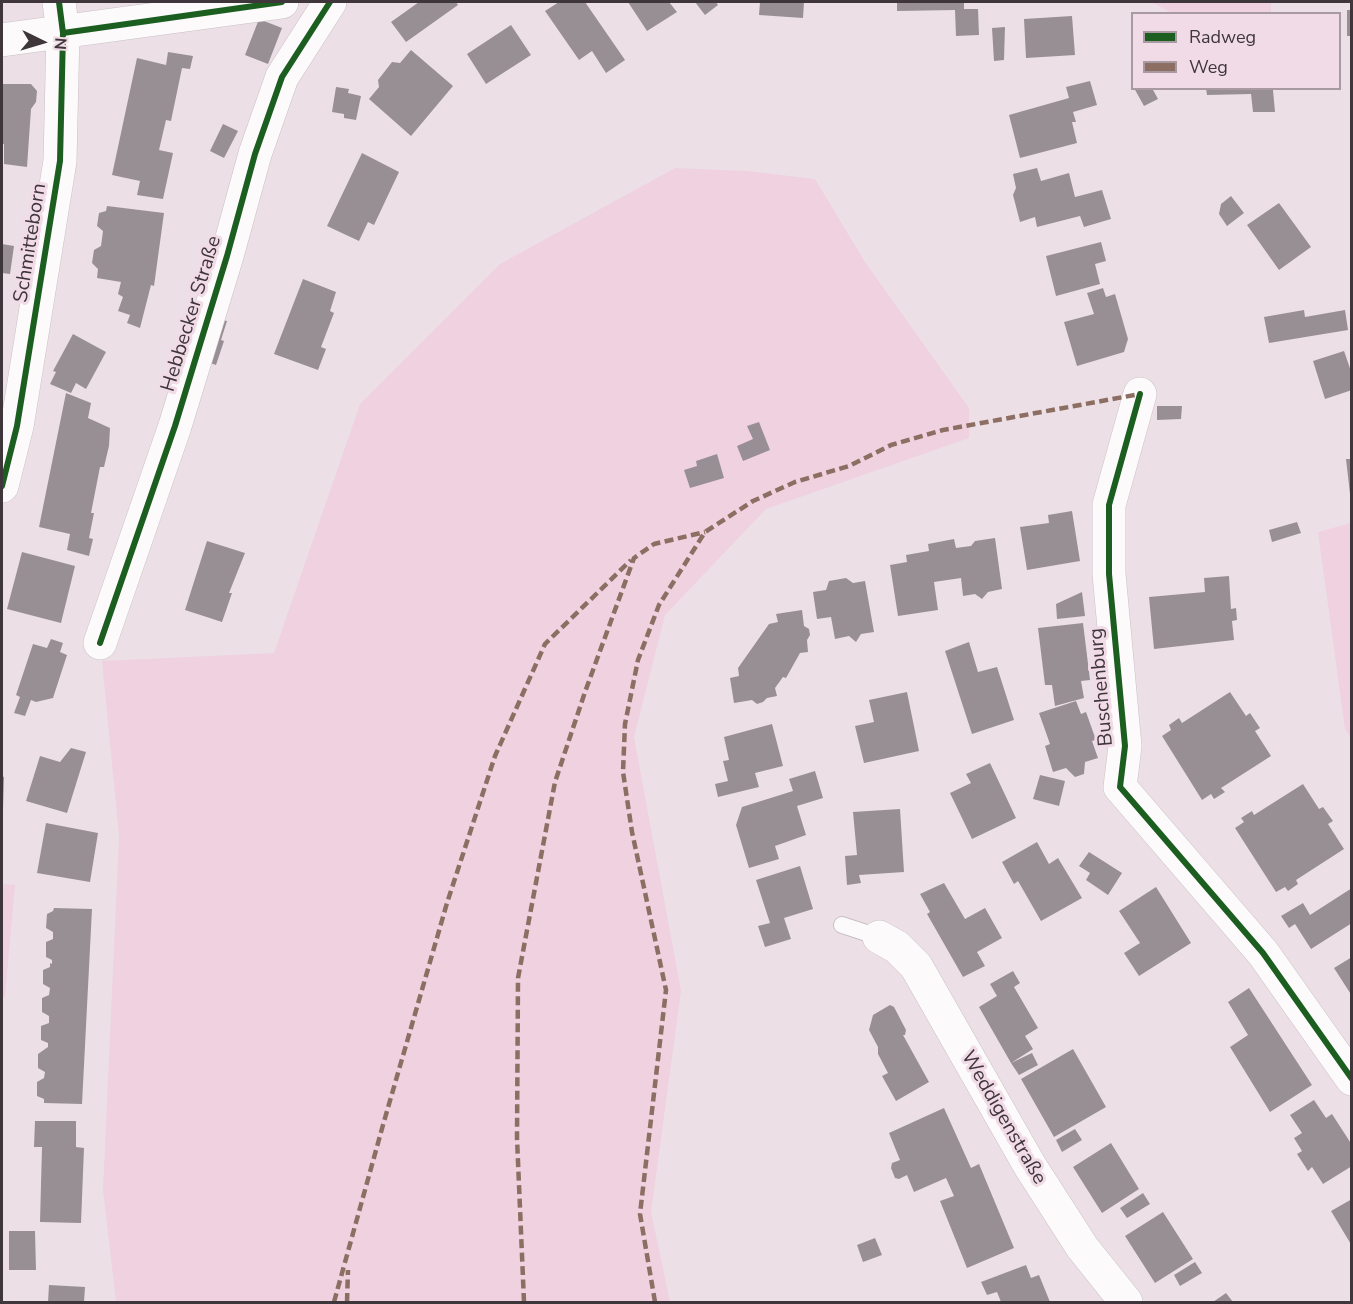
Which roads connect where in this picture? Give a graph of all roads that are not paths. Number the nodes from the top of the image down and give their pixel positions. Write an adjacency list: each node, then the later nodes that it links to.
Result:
1 (282, 2): 3 (street)
2 (330, 2): 7 (street, Hebbecker Straße)
3 (61, 17): 4 (street); 6 (street, Schmitteborn)
4 (2, 40)
5 (1140, 394): 10 (street, Buschenburg)
6 (2, 486)
7 (100, 643)
8 (842, 925): 9 (lane)
9 (879, 938): 11 (street, Weddigenstraße)
10 (1352, 1079)
11 (1126, 1302)

